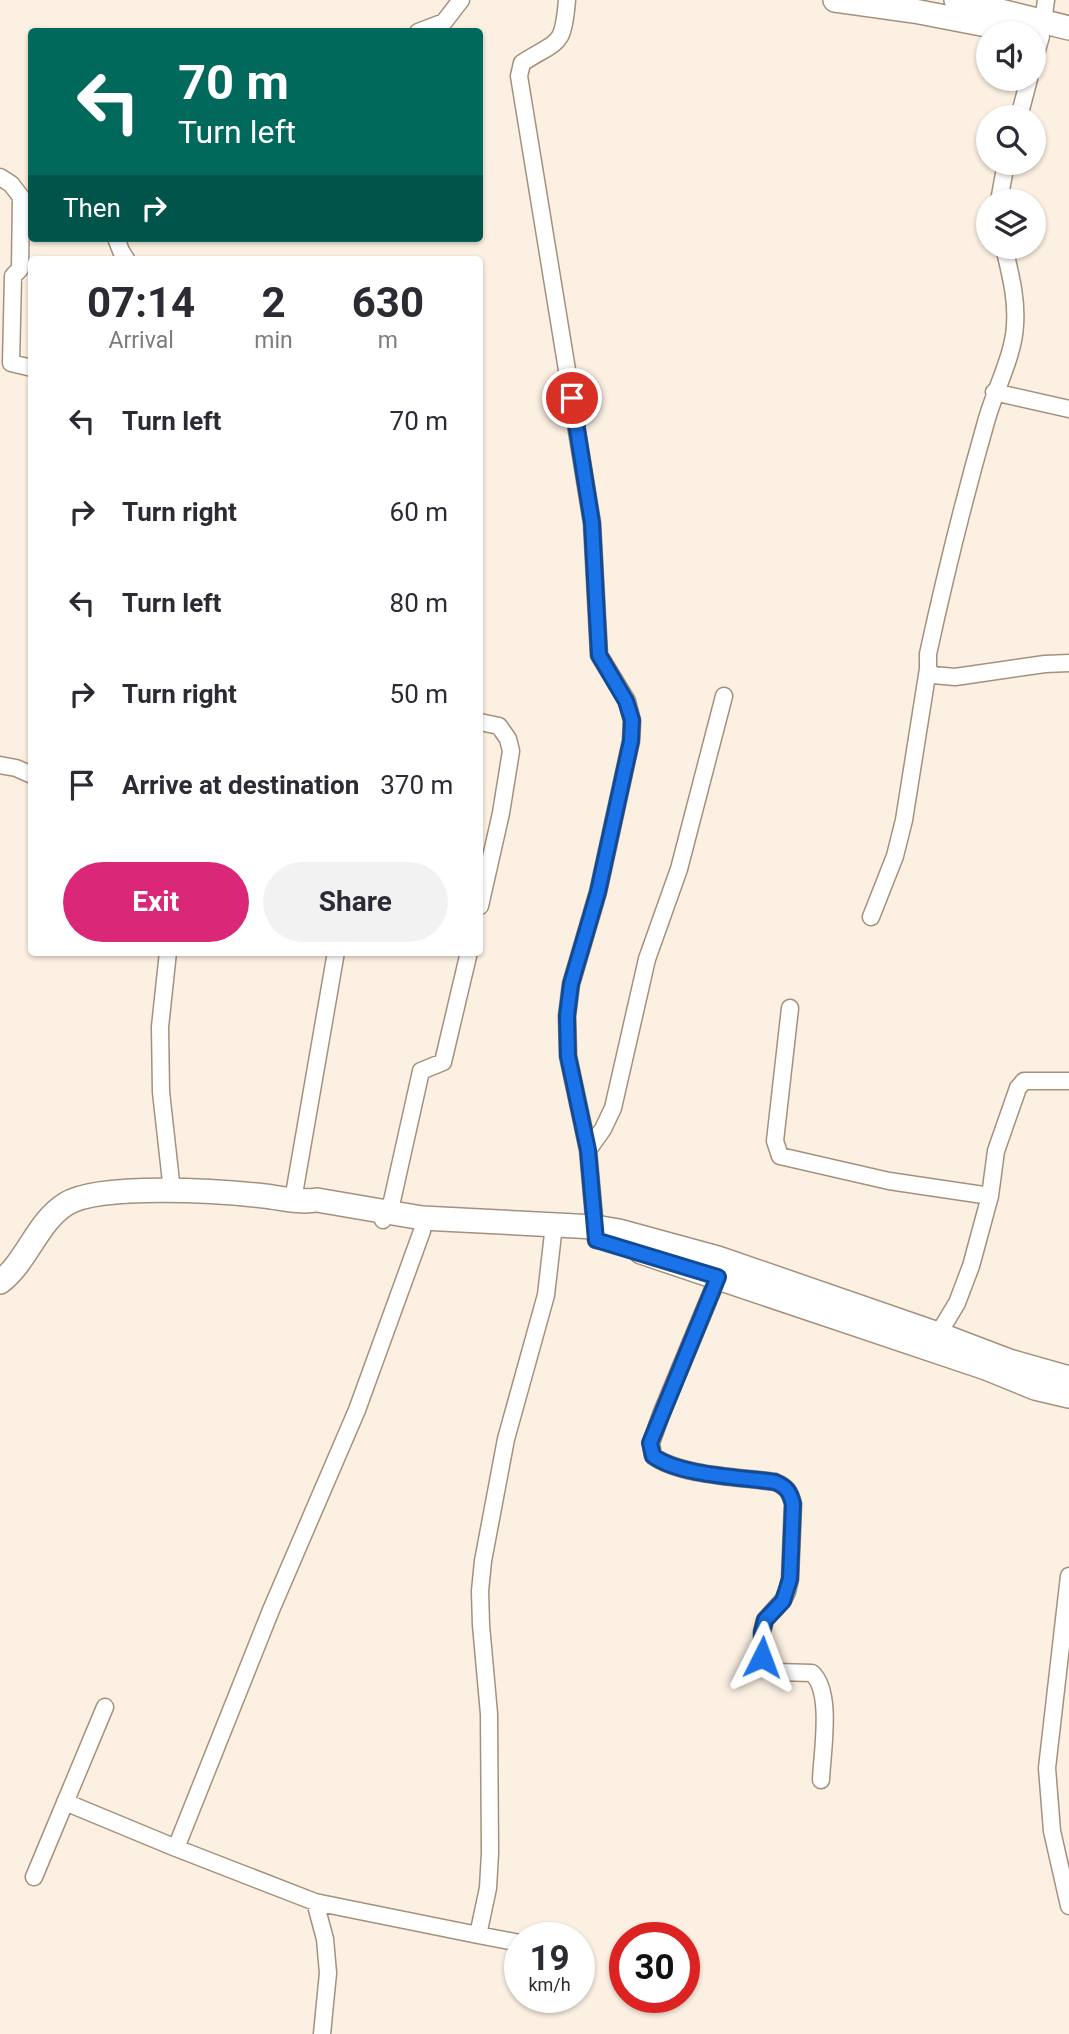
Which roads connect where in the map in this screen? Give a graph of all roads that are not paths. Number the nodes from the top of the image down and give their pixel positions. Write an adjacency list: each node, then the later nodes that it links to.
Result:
1 (461, 0): 9 (street)
2 (567, 0): 31 (street)
3 (835, 0): 5 (street)
4 (956, 0): 7 (street)
5 (936, 7): 6 (street)
6 (1015, 21)
7 (1025, 21)
8 (1046, 26): 10 (street)
9 (428, 28)
10 (1069, 28)
11 (1046, 30): 12 (street)
12 (1069, 44)
13 (0, 177): 15 (street)
14 (1007, 259): 16 (street)
15 (28, 367)
16 (994, 392): 17 (street); 19 (street)
17 (1069, 409)
18 (1069, 663): 19 (street)
19 (928, 669): 25 (street)
20 (724, 696): 31 (street)
21 (483, 723): 24 (street)
22 (0, 765): 23 (street)
23 (28, 773)
24 (483, 893)
25 (871, 917)
26 (168, 956): 32 (street)
27 (335, 956): 34 (street)
28 (468, 956): 35 (street)
29 (790, 1008): 33 (street)
30 (1069, 1081): 33 (street)
31 (588, 1150): 38 (street)
32 (172, 1191): 34 (street); 40 (street)
33 (990, 1196): 41 (street)
34 (297, 1201): 35 (street)
35 (385, 1217): 36 (street); 37 (street)
36 (554, 1230): 37 (street); 38 (street); 53 (street)
37 (422, 1231): 48 (street)
38 (596, 1233): 39 (street); 41 (street)
39 (718, 1277): 41 (street); 46 (street)
40 (0, 1282)
41 (933, 1342): 42 (street); 43 (street)
42 (1069, 1378)
43 (1069, 1396)
44 (1069, 1576): 49 (street)
45 (105, 1707): 47 (street)
46 (821, 1780)
47 (65, 1802): 48 (street); 50 (street)
48 (176, 1848): 51 (street)
49 (1066, 1876): 52 (street)
50 (34, 1877)
51 (315, 1902): 53 (street); 55 (street)
52 (1069, 1906)
53 (478, 1935): 54 (street)
54 (504, 1940)
55 (322, 2034)

